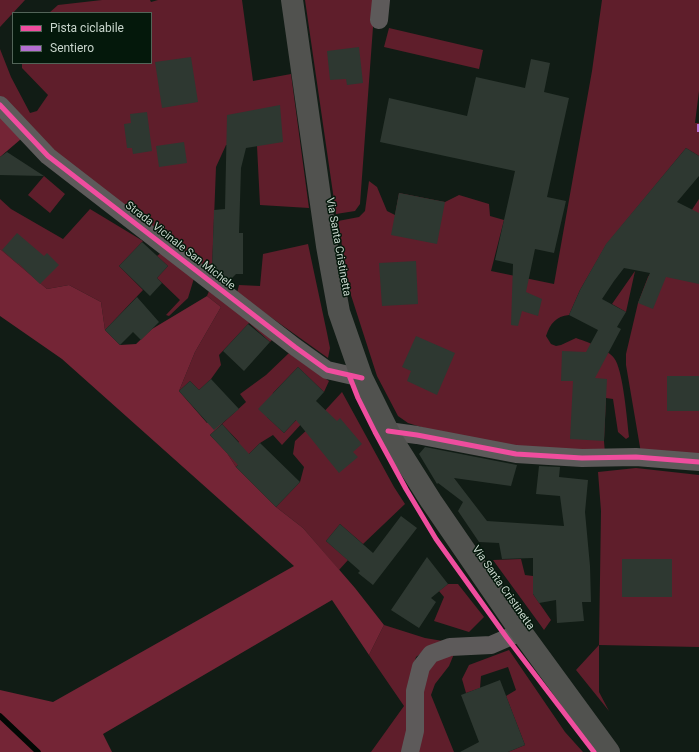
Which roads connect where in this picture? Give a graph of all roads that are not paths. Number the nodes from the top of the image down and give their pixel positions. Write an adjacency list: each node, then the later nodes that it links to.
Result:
1 (292, 0): 5 (main road, Via Santa Cristinetta)
2 (381, 0): 3 (street)
3 (379, 20)
4 (0, 105): 5 (street, Strada Vicinale San Michele)
5 (362, 378): 6 (main road, Via Santa Cristinetta)
6 (388, 432): 7 (street); 8 (main road, Via Santa Cristinetta)
7 (699, 462)
8 (521, 632): 9 (street); 10 (main road, Via Santa Cristinetta)
9 (410, 752)
10 (609, 752)

